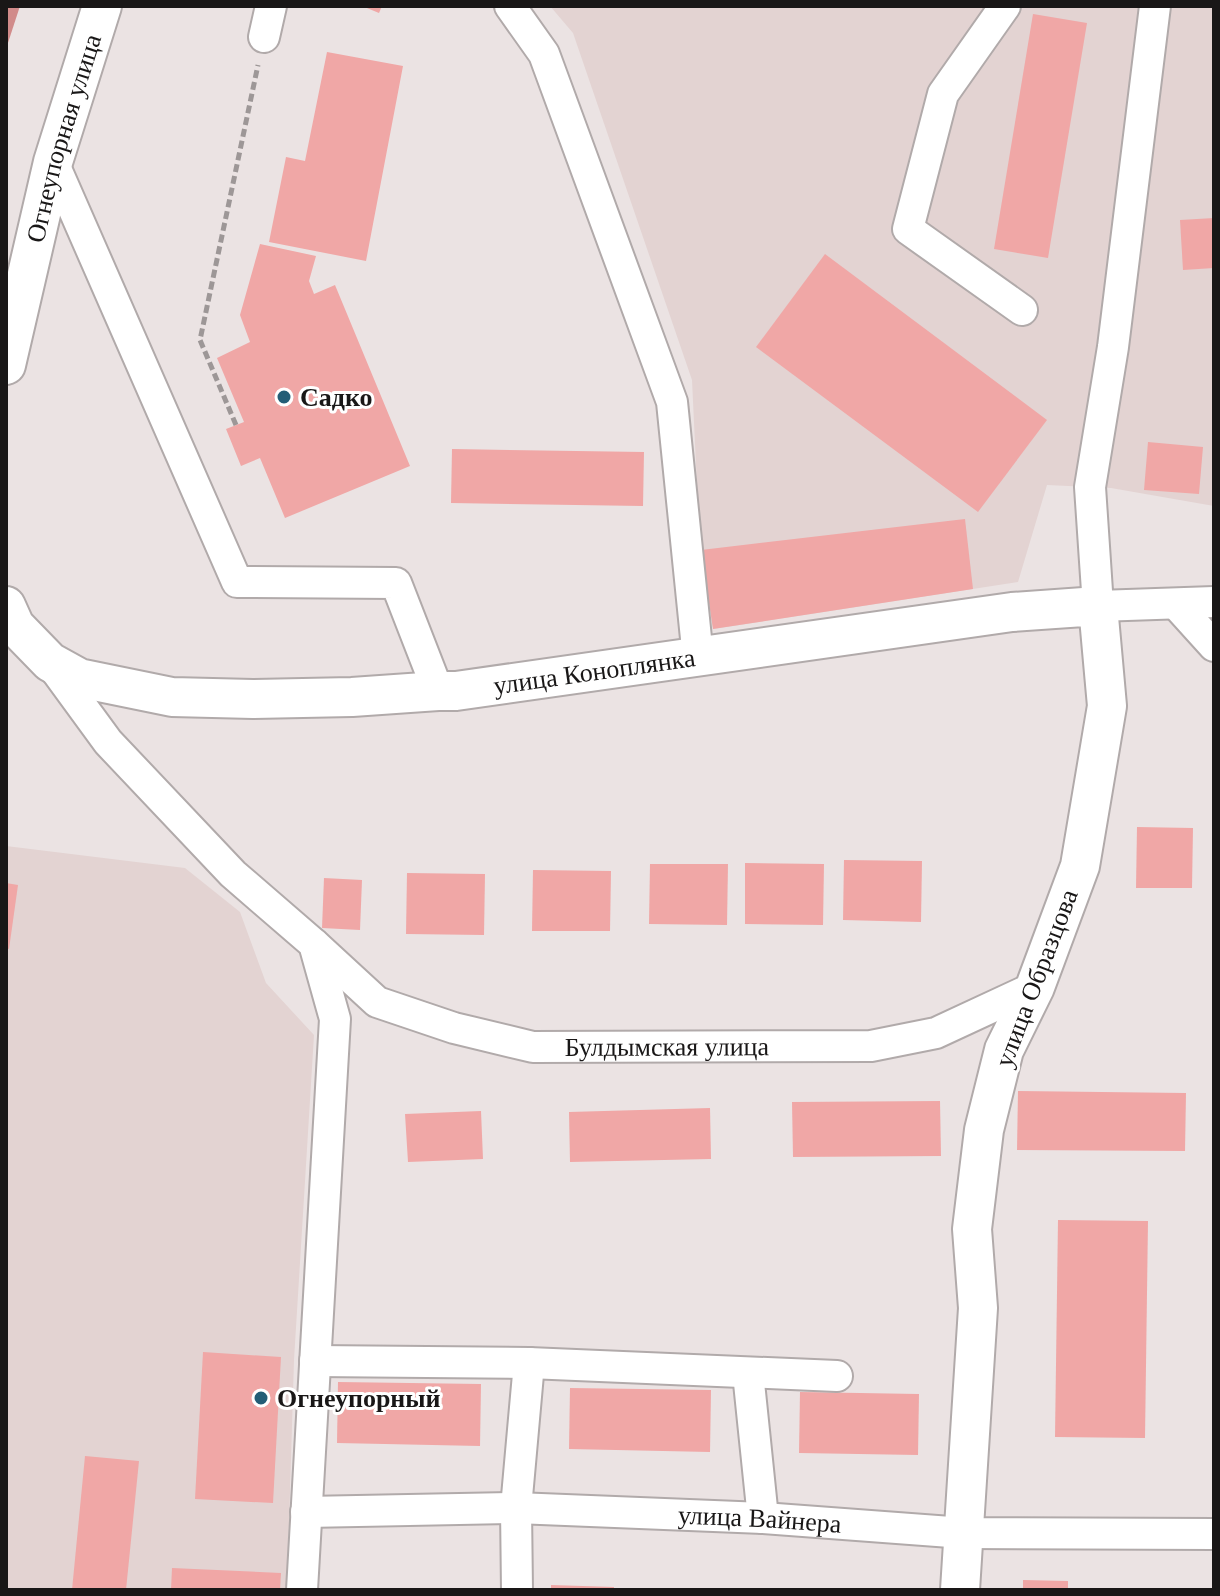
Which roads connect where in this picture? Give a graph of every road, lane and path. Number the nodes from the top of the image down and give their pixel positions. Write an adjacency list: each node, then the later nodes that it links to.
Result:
1 (102, 6): 7 (main road, Огнеупорная улица)
2 (271, 6): 6 (street)
3 (510, 6): 16 (street)
4 (1005, 6): 8 (street)
5 (1155, 6): 14 (street)
6 (264, 37): 10 (path)
7 (53, 162): 9 (main road, Огнеупорная улица); 18 (street)
8 (1022, 310)
9 (6, 365)
10 (236, 425)
11 (1214, 602): 12 (street, улица Коноплянка)
12 (1176, 604): 14 (street, улица Коноплянка); 15 (street)
13 (6, 606): 17 (main road, улица Коноплянка)
14 (1098, 606): 16 (main road, улица Коноплянка); 20 (main road, улица Образцова)
15 (1214, 646)
16 (698, 658): 18 (main road, улица Коноплянка)
17 (50, 662): 18 (main road, улица Коноплянка); 19 (street, Булдымская улица)
18 (438, 691)
19 (314, 944): 20 (street, Булдымская улица); 21 (street)
20 (1035, 987): 28 (main road, улица Образцова)
21 (315, 1361): 22 (street); 26 (street)
22 (529, 1363): 23 (street); 25 (street)
23 (748, 1373): 24 (street); 27 (street)
24 (837, 1376)
25 (516, 1508): 26 (street, улица Вайнера); 27 (street, улица Вайнера); 31 (street)
26 (306, 1512): 30 (street)
27 (763, 1518): 28 (street, улица Вайнера)
28 (964, 1533): 29 (street, улица Вайнера); 32 (main road, улица Образцова)
29 (1214, 1534)
30 (302, 1590)
31 (517, 1590)
32 (960, 1590)

